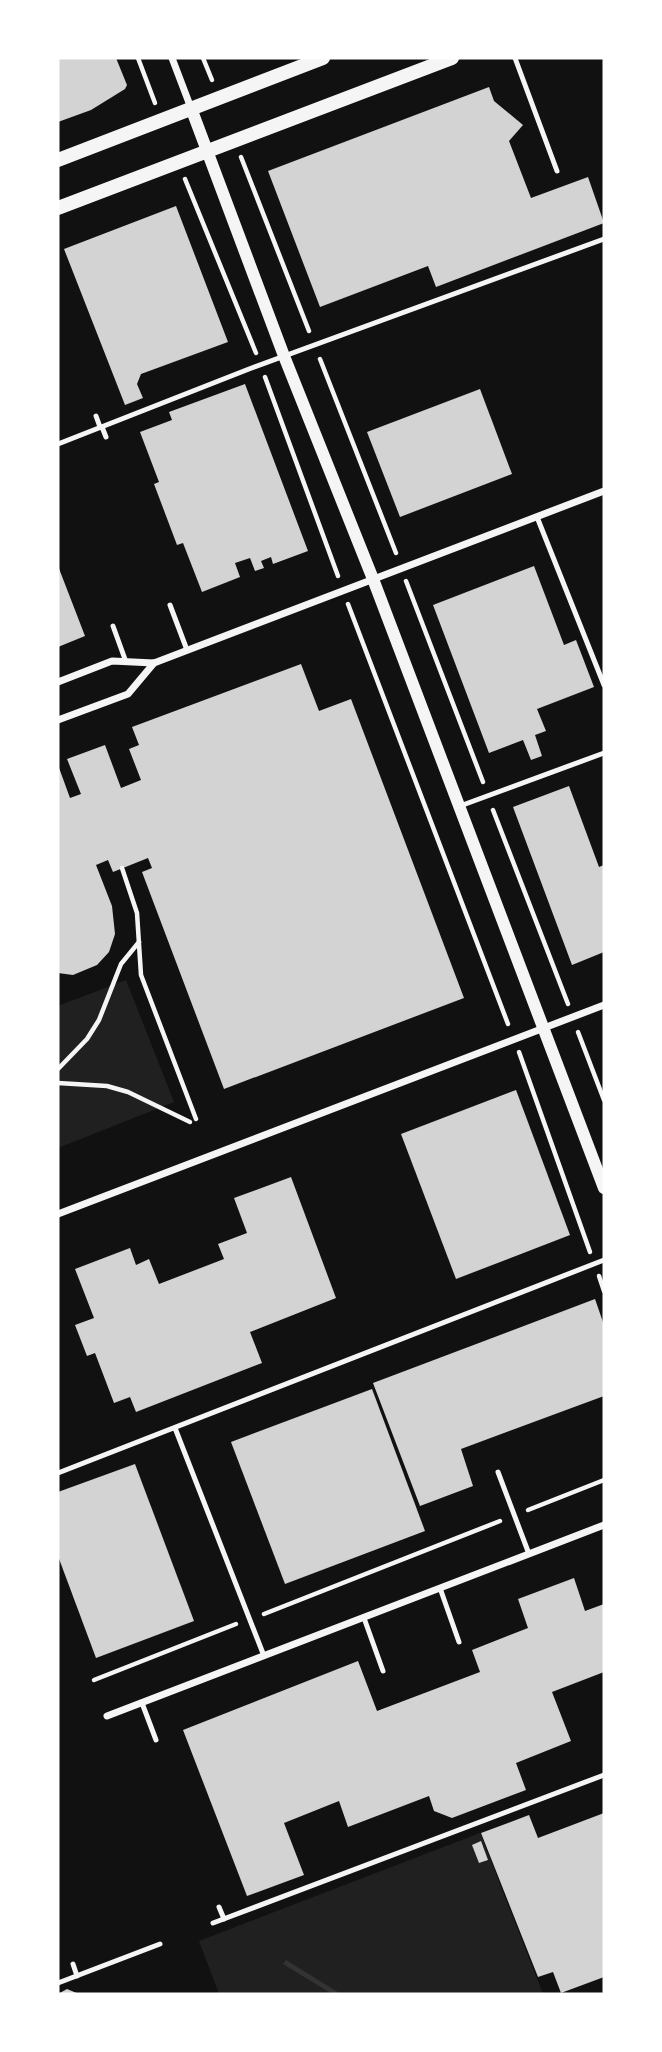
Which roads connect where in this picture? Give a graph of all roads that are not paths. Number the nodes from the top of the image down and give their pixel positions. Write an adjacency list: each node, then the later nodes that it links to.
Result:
1 (172, 58): 5 (street)
2 (324, 58): 5 (main road)
3 (452, 58): 6 (main road)
4 (515, 58): 8 (lane)
5 (191, 108): 6 (street); 7 (main road)
6 (207, 150): 9 (main road); 11 (street)
7 (58, 160)
8 (557, 171)
9 (58, 208)
10 (604, 239): 11 (lane)
11 (284, 356): 13 (lane); 18 (street)
12 (96, 416): 13 (lane)
13 (101, 427): 14 (lane); 15 (lane)
14 (106, 436)
15 (58, 443)
16 (604, 491): 17 (street)
17 (537, 517): 18 (street); 25 (lane)
18 (373, 579): 21 (street); 28 (street)
19 (170, 605): 21 (lane)
20 (113, 626): 22 (lane)
21 (187, 650): 23 (street)
22 (126, 662): 23 (street); 24 (street)
23 (154, 663): 26 (street)
24 (58, 682)
25 (604, 685)
26 (58, 720)
27 (604, 753): 28 (lane)
28 (458, 807): 30 (street)
29 (604, 1005): 30 (street)
30 (543, 1028): 31 (street); 32 (street)
31 (604, 1188)
32 (58, 1214)
33 (604, 1260): 34 (lane)
34 (174, 1427): 36 (lane); 42 (lane)
35 (498, 1472): 38 (lane)
36 (58, 1473)
37 (604, 1525): 38 (street)
38 (529, 1554): 39 (street)
39 (440, 1588): 40 (street); 41 (lane)
40 (364, 1618): 42 (street); 43 (lane)
41 (459, 1642)
42 (264, 1656): 44 (street)
43 (383, 1671)
44 (142, 1703): 45 (street); 46 (lane)
45 (107, 1716)
46 (156, 1740)
47 (604, 1775): 49 (lane)
48 (219, 1907): 49 (lane)
49 (224, 1919): 50 (lane)
50 (213, 1923)
51 (160, 1944): 53 (lane)
52 (73, 1964): 53 (lane)
53 (77, 1976): 54 (lane)
54 (58, 1983)

